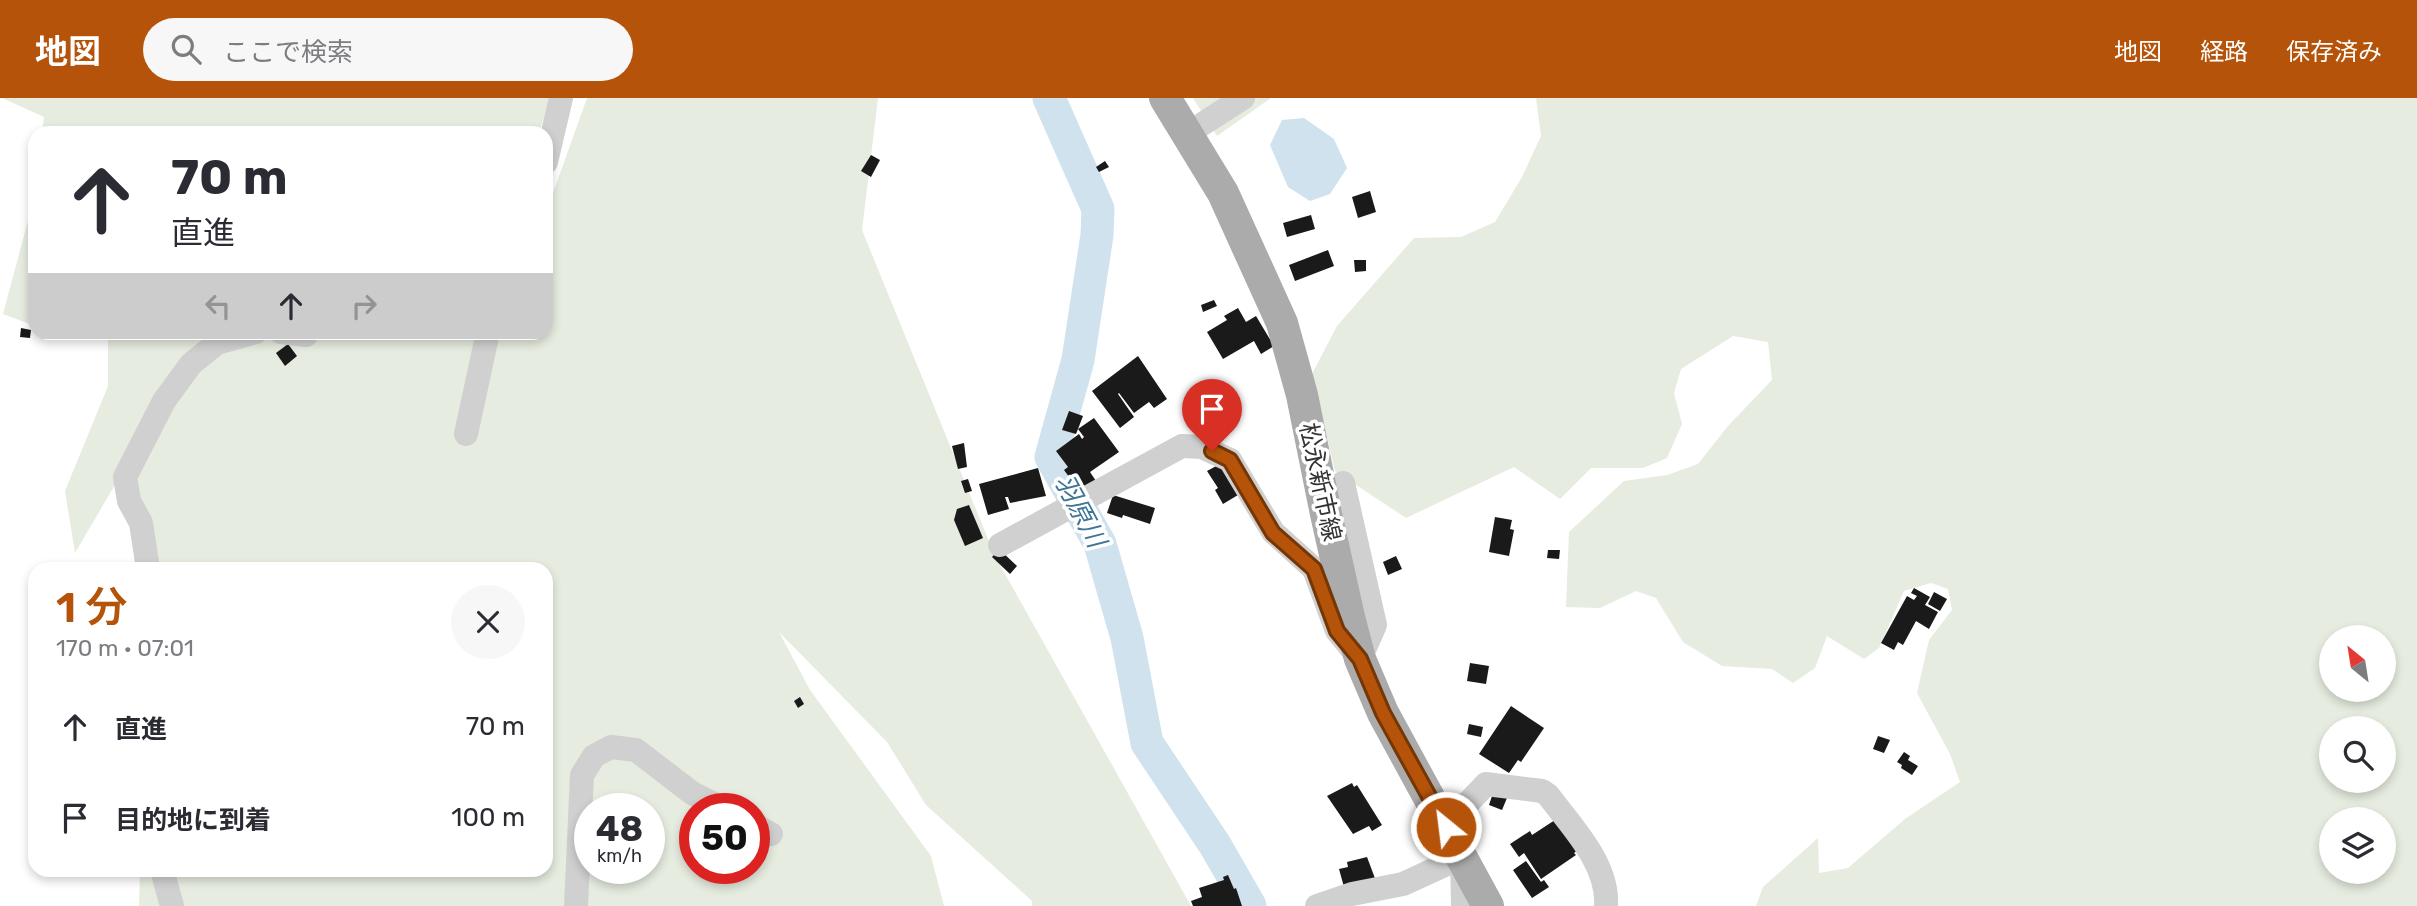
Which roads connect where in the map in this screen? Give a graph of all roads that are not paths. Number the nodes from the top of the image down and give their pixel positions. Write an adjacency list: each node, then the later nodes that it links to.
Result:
1 (561, 98): 4 (street)
2 (1165, 98): 5 (main road, 松永新市線)
3 (1243, 98): 5 (street)
4 (553, 132)
5 (1187, 134): 12 (main road, 松永新市線)
6 (228, 340): 11 (street)
7 (486, 340): 8 (street)
8 (466, 434)
9 (1343, 483): 12 (street)
10 (1000, 545): 12 (street)
11 (147, 562)
12 (1360, 659): 14 (main road, 松永新市線)
13 (692, 793): 18 (street)
14 (1446, 827): 15 (main road, 松永新市線); 22 (street)
15 (1462, 857): 19 (street); 20 (street); 21 (main road, 松永新市線)
16 (164, 877): 17 (street)
17 (172, 906)
18 (576, 906)
19 (1317, 906)
20 (1463, 906)
21 (1488, 906)
22 (1606, 906)

